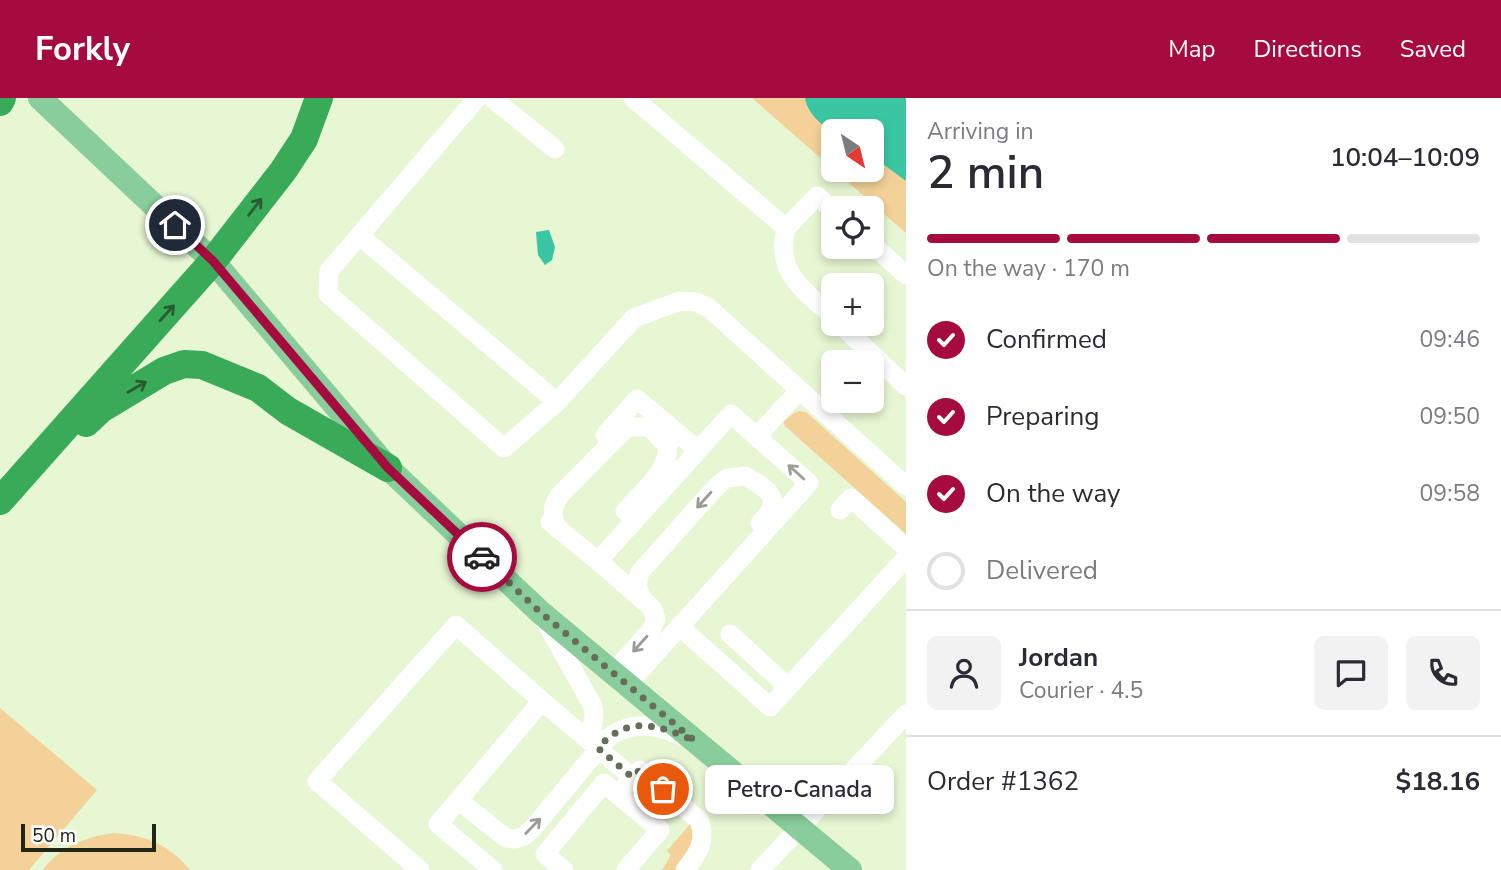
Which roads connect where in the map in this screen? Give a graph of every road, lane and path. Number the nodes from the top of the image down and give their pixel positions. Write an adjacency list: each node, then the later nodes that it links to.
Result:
1 (319, 98): 11 (highway, one-way to 1)
2 (477, 98): 9 (street)
3 (492, 98): 6 (street)
4 (633, 98): 8 (street)
5 (41, 99): 11 (main road)
6 (555, 149)
7 (821, 200): 8 (street)
8 (786, 228): 13 (street)
9 (360, 236): 17 (street); 17 (street)
10 (884, 255): 12 (street)
11 (213, 261): 20 (main road); 22 (highway, one-way to 11)
12 (906, 275)
13 (821, 306)
14 (853, 336): 15 (street)
15 (906, 386)
16 (800, 390): 17 (street); 18 (street); 21 (street)
17 (557, 402)
18 (757, 436): 19 (street); 30 (street, one-way to 18)
19 (698, 450): 24 (street); 27 (street)
20 (388, 468): 22 (highway, one-way to 20); 29 (main road)
21 (906, 486)
22 (4, 497)
23 (839, 510): 25 (street)
24 (558, 528): 27 (street); 27 (street)
25 (906, 548)
26 (906, 558): 33 (street)
27 (598, 561): 28 (street)
28 (642, 598): 30 (street, one-way to 28); 32 (street, one-way to 32)
29 (540, 612): 32 (main road); 37 (street)
30 (675, 631): 32 (street); 33 (street)
31 (730, 634): 33 (street)
32 (620, 679): 36 (main road)
33 (788, 687)
34 (542, 701): 37 (street); 40 (street); 42 (street)
35 (906, 714): 41 (street)
36 (695, 741): 37 (street); 41 (main road)
37 (594, 745): 38 (street); 40 (street, one-way to 37)
38 (632, 777): 39 (street); 46 (street)
39 (618, 794): 44 (street); 45 (street)
40 (458, 800): 43 (street)
41 (799, 829): 47 (street); 48 (main road)
42 (420, 870)
43 (493, 870)
44 (564, 870)
45 (626, 870)
46 (684, 870)
47 (760, 870)
48 (850, 870)

